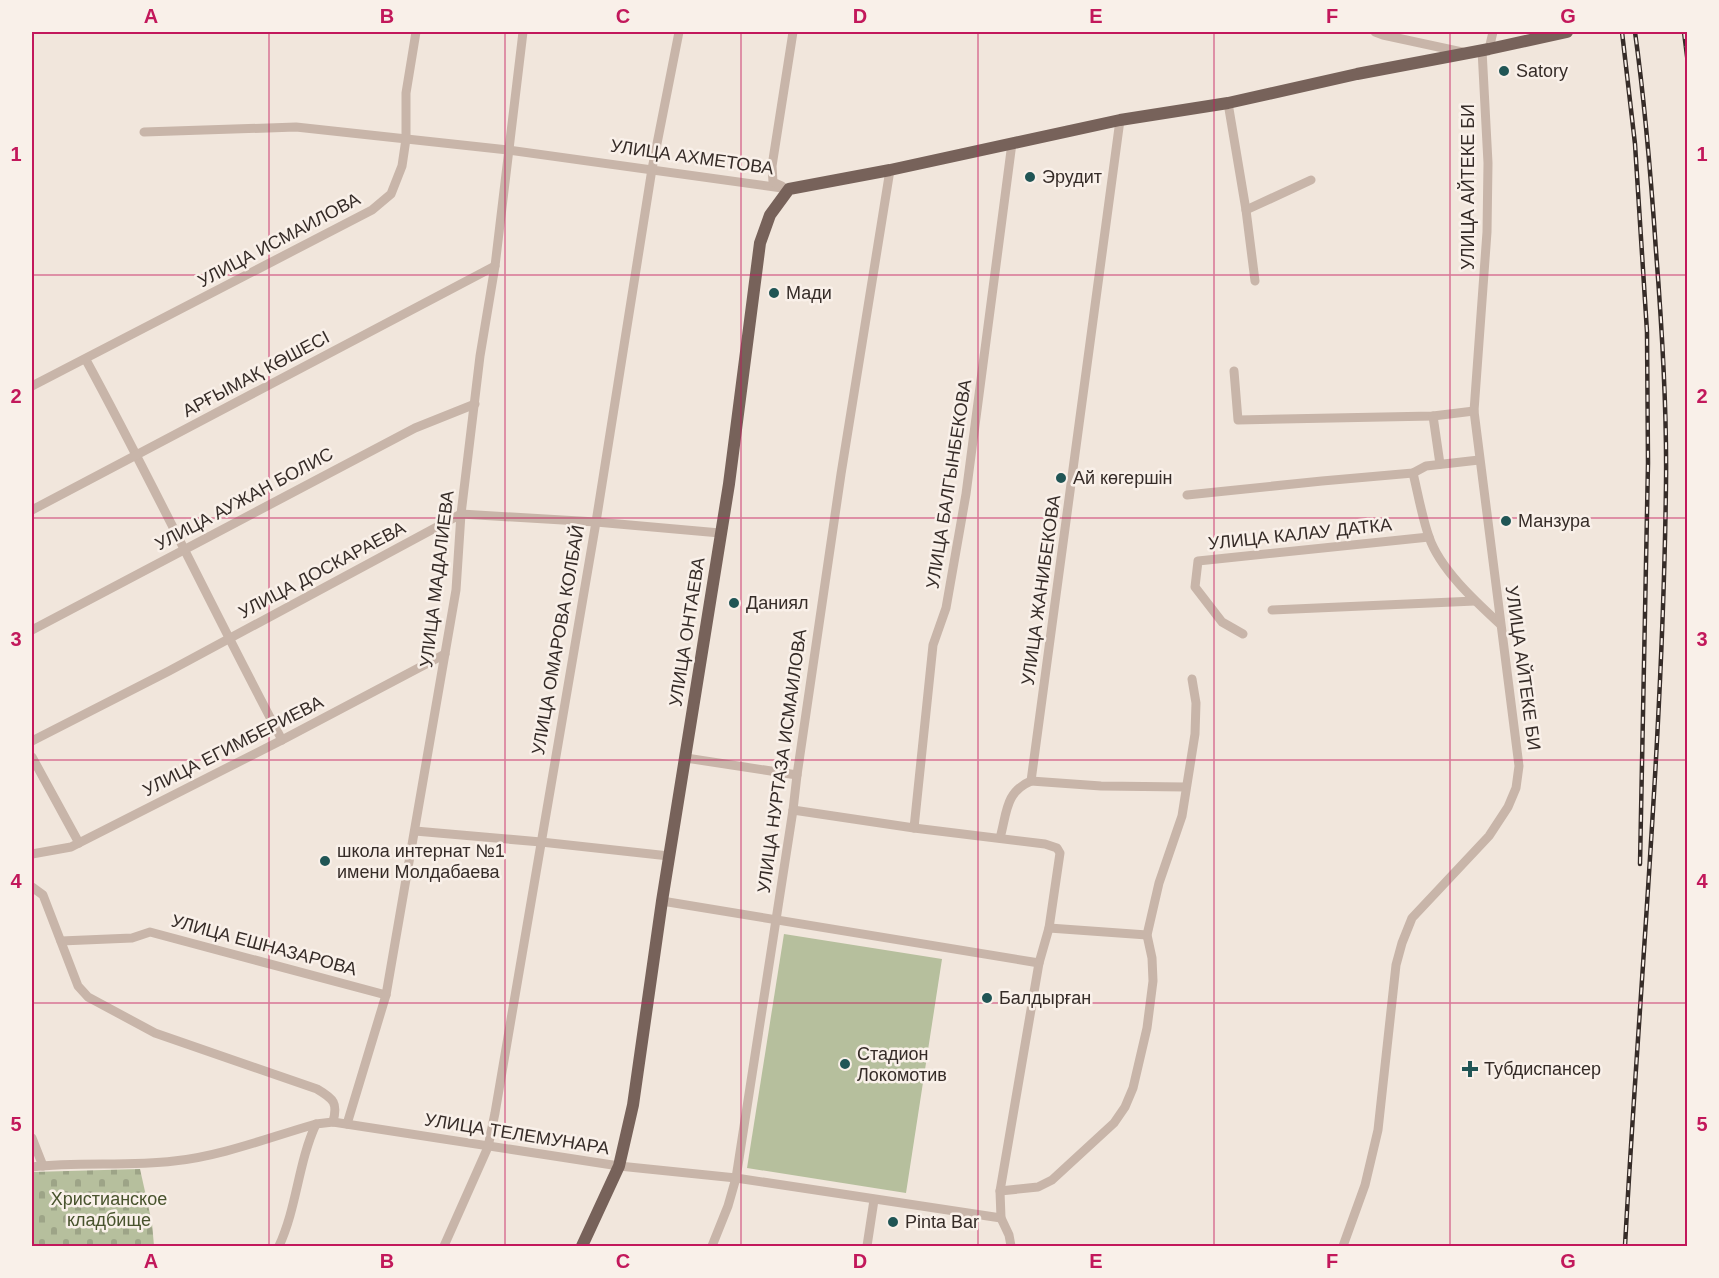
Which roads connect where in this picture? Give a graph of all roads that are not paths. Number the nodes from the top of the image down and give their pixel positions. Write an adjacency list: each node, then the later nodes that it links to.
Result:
1 (416, 32): 13 (street, УЛИЦА ИСМАИЛОВА)
2 (523, 32): 15 (street, УЛИЦА МАДАЛИЕВА)
3 (679, 32): 16 (street, УЛИЦА ОМАРОВА КОЛБАЙ)
4 (793, 32): 19 (street)
5 (1375, 32): 9 (street)
6 (1492, 32): 8 (street, УЛИЦА АЙТЕКЕ БИ)
7 (1567, 32): 8 (main road, УЛИЦА АХМЕТОВА)
8 (1486, 50): 9 (main road, УЛИЦА АХМЕТОВА); 27 (street, УЛИЦА АЙТЕКЕ БИ)
9 (1464, 53): 10 (main road, УЛИЦА АХМЕТОВА)
10 (1228, 103): 11 (main road, УЛИЦА АХМЕТОВА); 20 (street)
11 (1120, 120): 14 (main road, УЛИЦА АХМЕТОВА); 53 (street, УЛИЦА ЖАНИБЕКОВА)
12 (144, 132): 13 (street, УЛИЦА АХМЕТОВА)
13 (405, 139): 15 (street, УЛИЦА АХМЕТОВА); 23 (street, УЛИЦА ИСМАИЛОВА)
14 (1012, 143): 17 (main road, УЛИЦА АХМЕТОВА); 56 (street, УЛИЦА БАЛГЫНБЕКОВА)
15 (508, 150): 16 (street, УЛИЦА АХМЕТОВА); 21 (street, УЛИЦА МАДАЛИЕВА)
16 (652, 169): 19 (street, УЛИЦА АХМЕТОВА); 36 (street, УЛИЦА ОМАРОВА КОЛБАЙ)
17 (890, 170): 19 (main road, УЛИЦА АХМЕТОВА); 52 (street, УЛИЦА НУРТАЗА ИСМАИЛОВА)
18 (1311, 180): 20 (street)
19 (789, 189): 37 (main road, УЛИЦА ОНТАЕВА)
20 (1246, 210): 22 (street)
21 (495, 266): 26 (street, УЛИЦА МАДАЛИЕВА); 29 (street, АРҒЫМАҚ КӨШЕСІ)
22 (1255, 281)
23 (86, 360): 25 (street, УЛИЦА ИСМАИЛОВА); 29 (street)
24 (1234, 370): 28 (street)
25 (32, 386)
26 (475, 404): 35 (street, УЛИЦА МАДАЛИЕВА); 39 (street, УЛИЦА АУЖАН БОЛИС)
27 (1474, 411): 28 (street); 30 (street, УЛИЦА АЙТЕКЕ БИ)
28 (1433, 416): 31 (street)
29 (138, 456): 34 (street, АРҒЫМАҚ КӨШЕСІ); 39 (street)
30 (1479, 460): 31 (street); 42 (street, УЛИЦА АЙТЕКЕ БИ)
31 (1440, 464): 32 (street)
32 (1413, 473): 33 (street); 38 (street)
33 (1186, 495)
34 (32, 510)
35 (461, 514): 36 (street); 45 (street, УЛИЦА ДОСКАРАЕВА); 46 (street, УЛИЦА МАДАЛИЕВА)
36 (596, 522): 37 (street); 59 (street, УЛИЦА ОМАРОВА КОЛБАЙ)
37 (720, 533): 51 (main road, УЛИЦА ОНТАЕВА)
38 (1429, 537): 40 (street); 44 (street, УЛИЦА КАЛАУ ДАТКА)
39 (186, 549): 43 (street, УЛИЦА АУЖАН БОЛИС); 45 (street)
40 (1475, 600): 41 (street); 42 (street)
41 (1272, 610)
42 (1500, 624): 89 (street, УЛИЦА АЙТЕКЕ БИ)
43 (32, 630)
44 (1244, 634)
45 (228, 638): 48 (street); 49 (street, УЛИЦА ДОСКАРАЕВА)
46 (445, 654): 48 (street, УЛИЦА ЕГИМБЕРИЕВА); 57 (street, УЛИЦА МАДАЛИЕВА)
47 (1192, 679): 54 (street)
48 (282, 740): 60 (street, УЛИЦА ЕГИМБЕРИЕВА)
49 (32, 741)
50 (32, 757): 60 (street)
51 (686, 758): 52 (street); 62 (main road, УЛИЦА ОНТАЕВА)
52 (796, 776): 55 (street, УЛИЦА НУРТАЗА ИСМАИЛОВА)
53 (1031, 780): 54 (street); 58 (street)
54 (1186, 787): 67 (street)
55 (793, 810): 56 (street); 65 (street, УЛИЦА НУРТАЗА ИСМАИЛОВА)
56 (914, 828): 58 (street)
57 (416, 831): 59 (street); 70 (street, УЛИЦА МАДАЛИЕВА)
58 (1000, 838): 66 (street)
59 (541, 842): 62 (street); 75 (street, УЛИЦА ОМАРОВА КОЛБАЙ)
60 (79, 843): 61 (street, УЛИЦА ЕГИМБЕРИЕВА)
61 (32, 854)
62 (669, 856): 64 (main road, УЛИЦА ОНТАЕВА)
63 (32, 887): 68 (street)
64 (662, 901): 65 (street); 77 (main road, УЛИЦА ОНТАЕВА)
65 (776, 919): 69 (street); 79 (street, УЛИЦА НУРТАЗА ИСМАИЛОВА)
66 (1049, 928): 67 (street); 69 (street)
67 (1147, 935): 80 (street)
68 (61, 941): 70 (street, УЛИЦА ЕШНАЗАРОВА); 71 (street)
69 (1040, 963): 80 (street)
70 (386, 995): 73 (street, УЛИЦА МАДАЛИЕВА)
71 (333, 1122): 72 (street, УЛИЦА ТЕЛЕМУНАРА); 73 (street, УЛИЦА ТЕЛЕМУНАРА)
72 (316, 1124): 76 (street, УЛИЦА ТЕЛЕМУНАРА); 83 (street)
73 (346, 1124): 75 (street, УЛИЦА ТЕЛЕМУНАРА)
74 (32, 1138): 76 (street)
75 (488, 1147): 77 (street, УЛИЦА ТЕЛЕМУНАРА); 84 (street, УЛИЦА ОМАРОВА КОЛБАЙ)
76 (43, 1166): 78 (street, УЛИЦА ТЕЛЕМУНАРА)
77 (619, 1166): 79 (street, УЛИЦА ТЕЛЕМУНАРА); 85 (main road, УЛИЦА ОНТАЕВА)
78 (32, 1167)
79 (736, 1178): 81 (street, УЛИЦА ТЕЛЕМУНАРА); 86 (street, УЛИЦА НУРТАЗА ИСМАИЛОВА)
80 (1000, 1191): 82 (street)
81 (874, 1200): 82 (street, УЛИЦА ТЕЛЕМУНАРА); 87 (street)
82 (1001, 1218): 88 (street)
83 (279, 1246)
84 (444, 1246)
85 (582, 1246)
86 (712, 1246)
87 (867, 1246)
88 (1011, 1246)
89 (1343, 1246)

